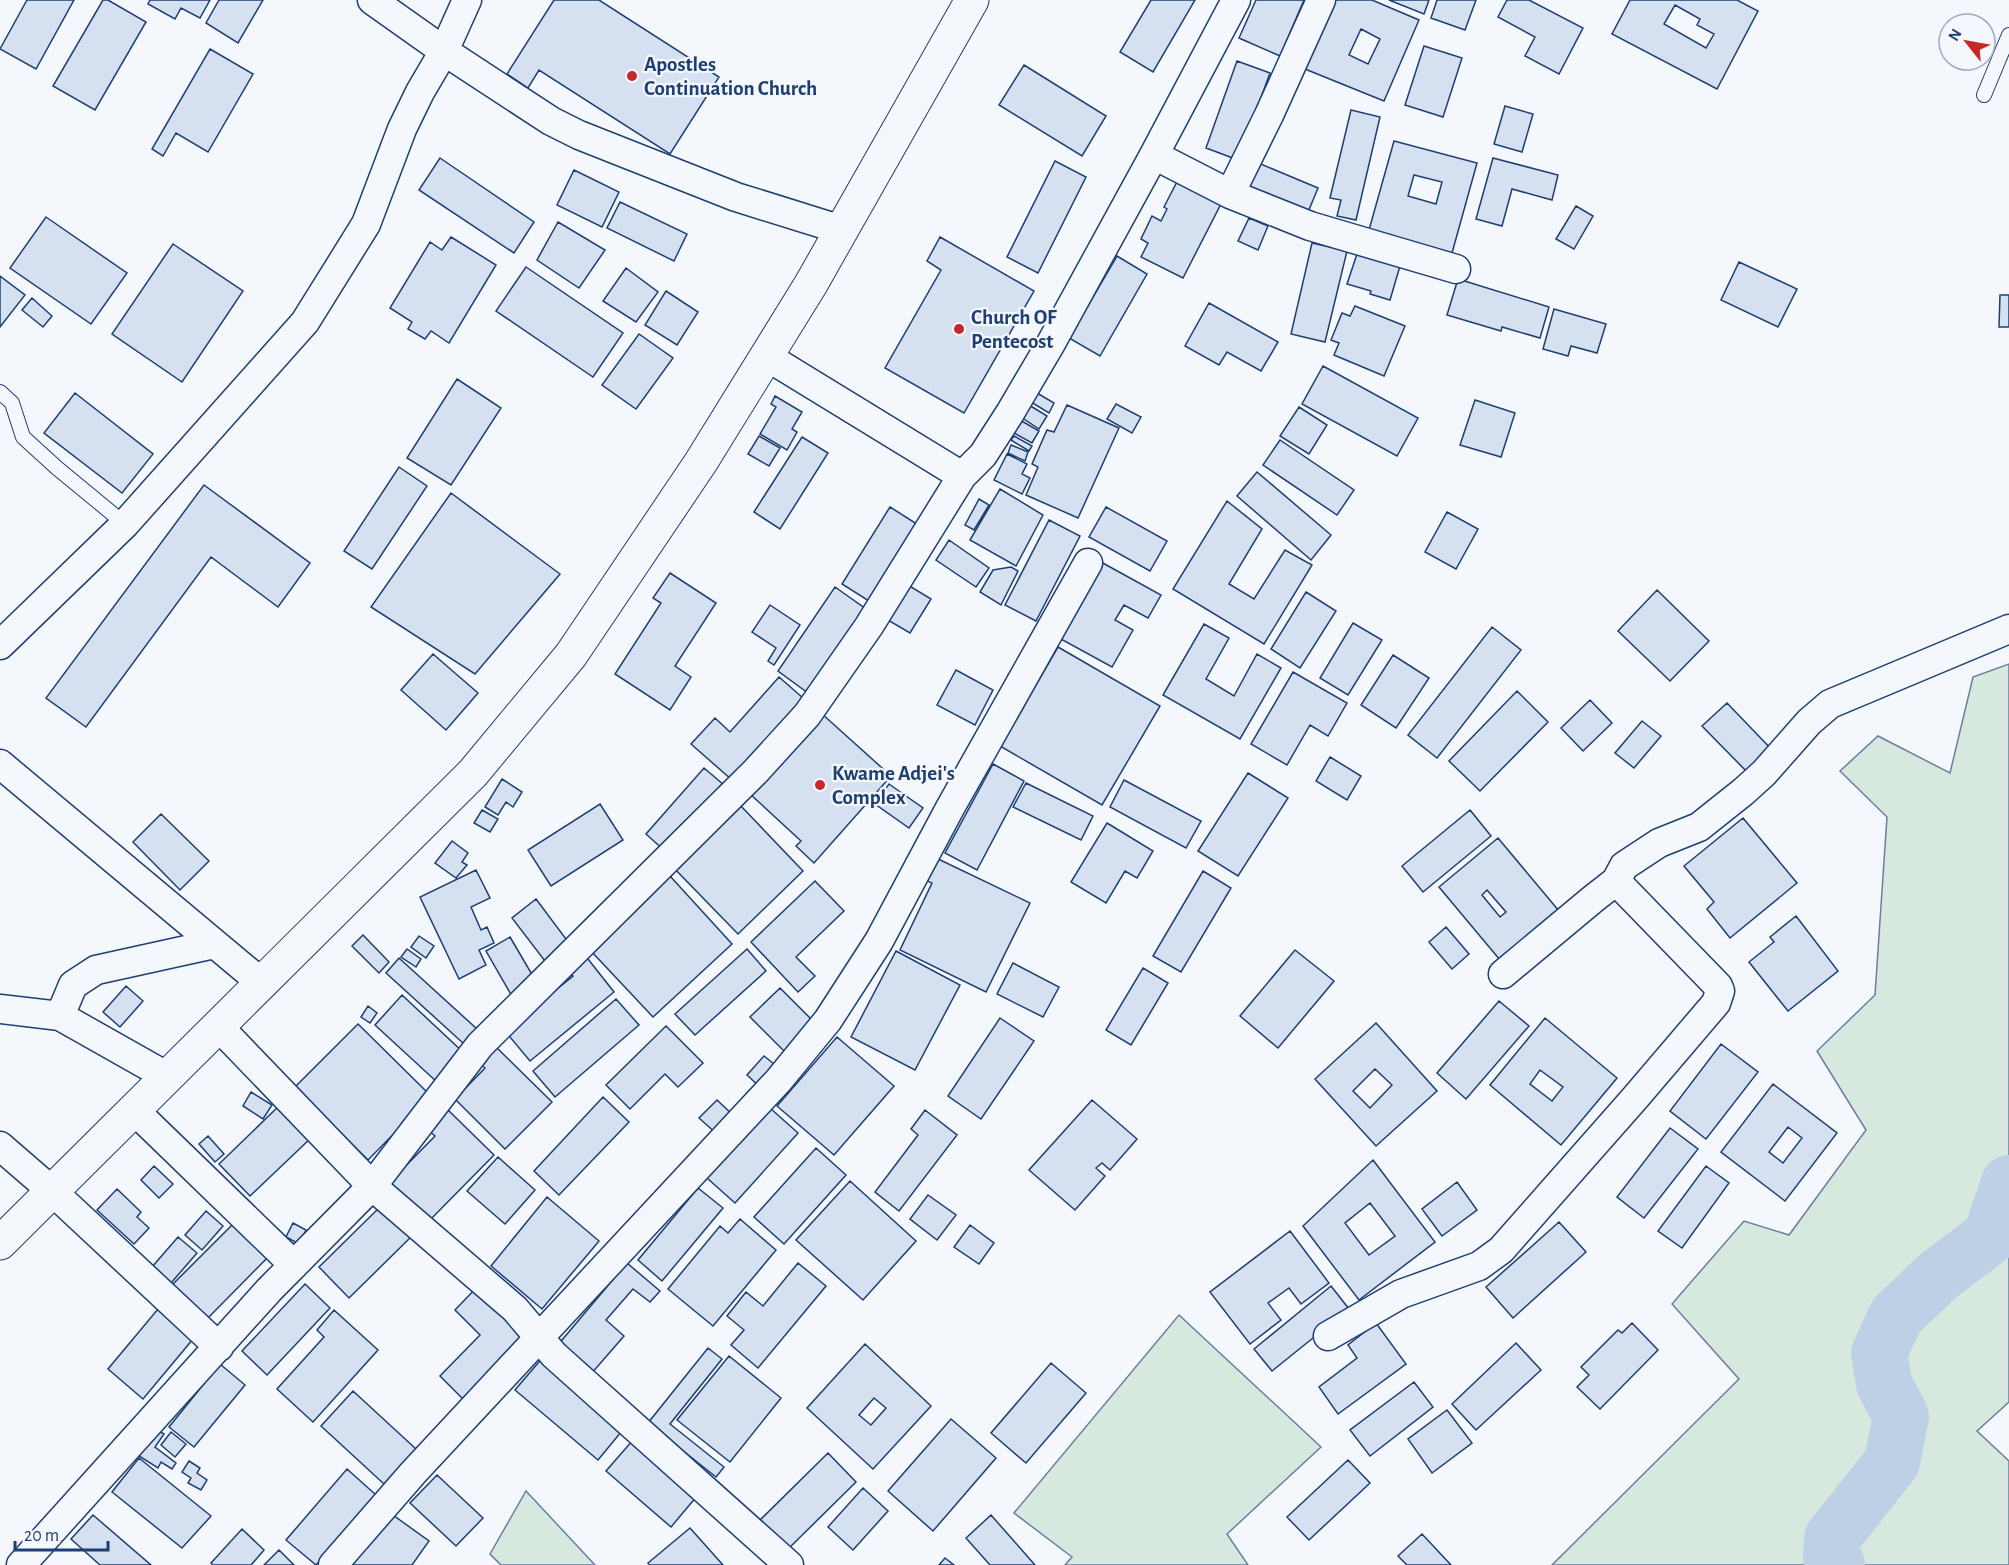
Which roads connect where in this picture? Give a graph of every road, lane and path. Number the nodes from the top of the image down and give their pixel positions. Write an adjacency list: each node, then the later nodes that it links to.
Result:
1 (372, 0): 7 (street)
2 (467, 0): 7 (street)
3 (972, 0): 11 (street)
4 (1236, 0): 9 (street)
5 (1321, 0): 10 (street)
6 (2009, 35): 8 (lane)
7 (444, 51): 11 (street); 16 (street)
8 (1984, 95)
9 (1154, 155): 10 (street); 15 (street)
10 (1230, 194): 12 (street)
11 (842, 230): 13 (street)
12 (1456, 269)
13 (766, 356): 15 (street); 24 (street)
14 (0, 392): 16 (lane)
15 (962, 476): 31 (street)
16 (124, 524): 19 (street)
17 (1088, 563): 36 (street)
18 (2009, 629): 21 (street)
19 (0, 645)
20 (0, 764): 22 (street)
21 (1616, 881): 23 (street); 35 (street)
22 (214, 944): 24 (street); 26 (street)
23 (1503, 974)
24 (263, 984): 27 (street)
25 (0, 1009): 26 (street)
26 (60, 1016): 28 (street)
27 (219, 1027): 28 (street); 31 (street)
28 (168, 1077): 29 (street)
29 (134, 1110): 32 (street); 34 (street)
30 (0, 1146): 32 (street)
31 (372, 1186): 34 (street); 36 (street)
32 (52, 1191): 33 (street); 37 (street)
33 (0, 1242)
34 (294, 1265): 37 (street)
35 (1328, 1336)
36 (540, 1337): 39 (street); 40 (street)
37 (219, 1347): 38 (street)
38 (21, 1565)
39 (333, 1565)
40 (789, 1565)

